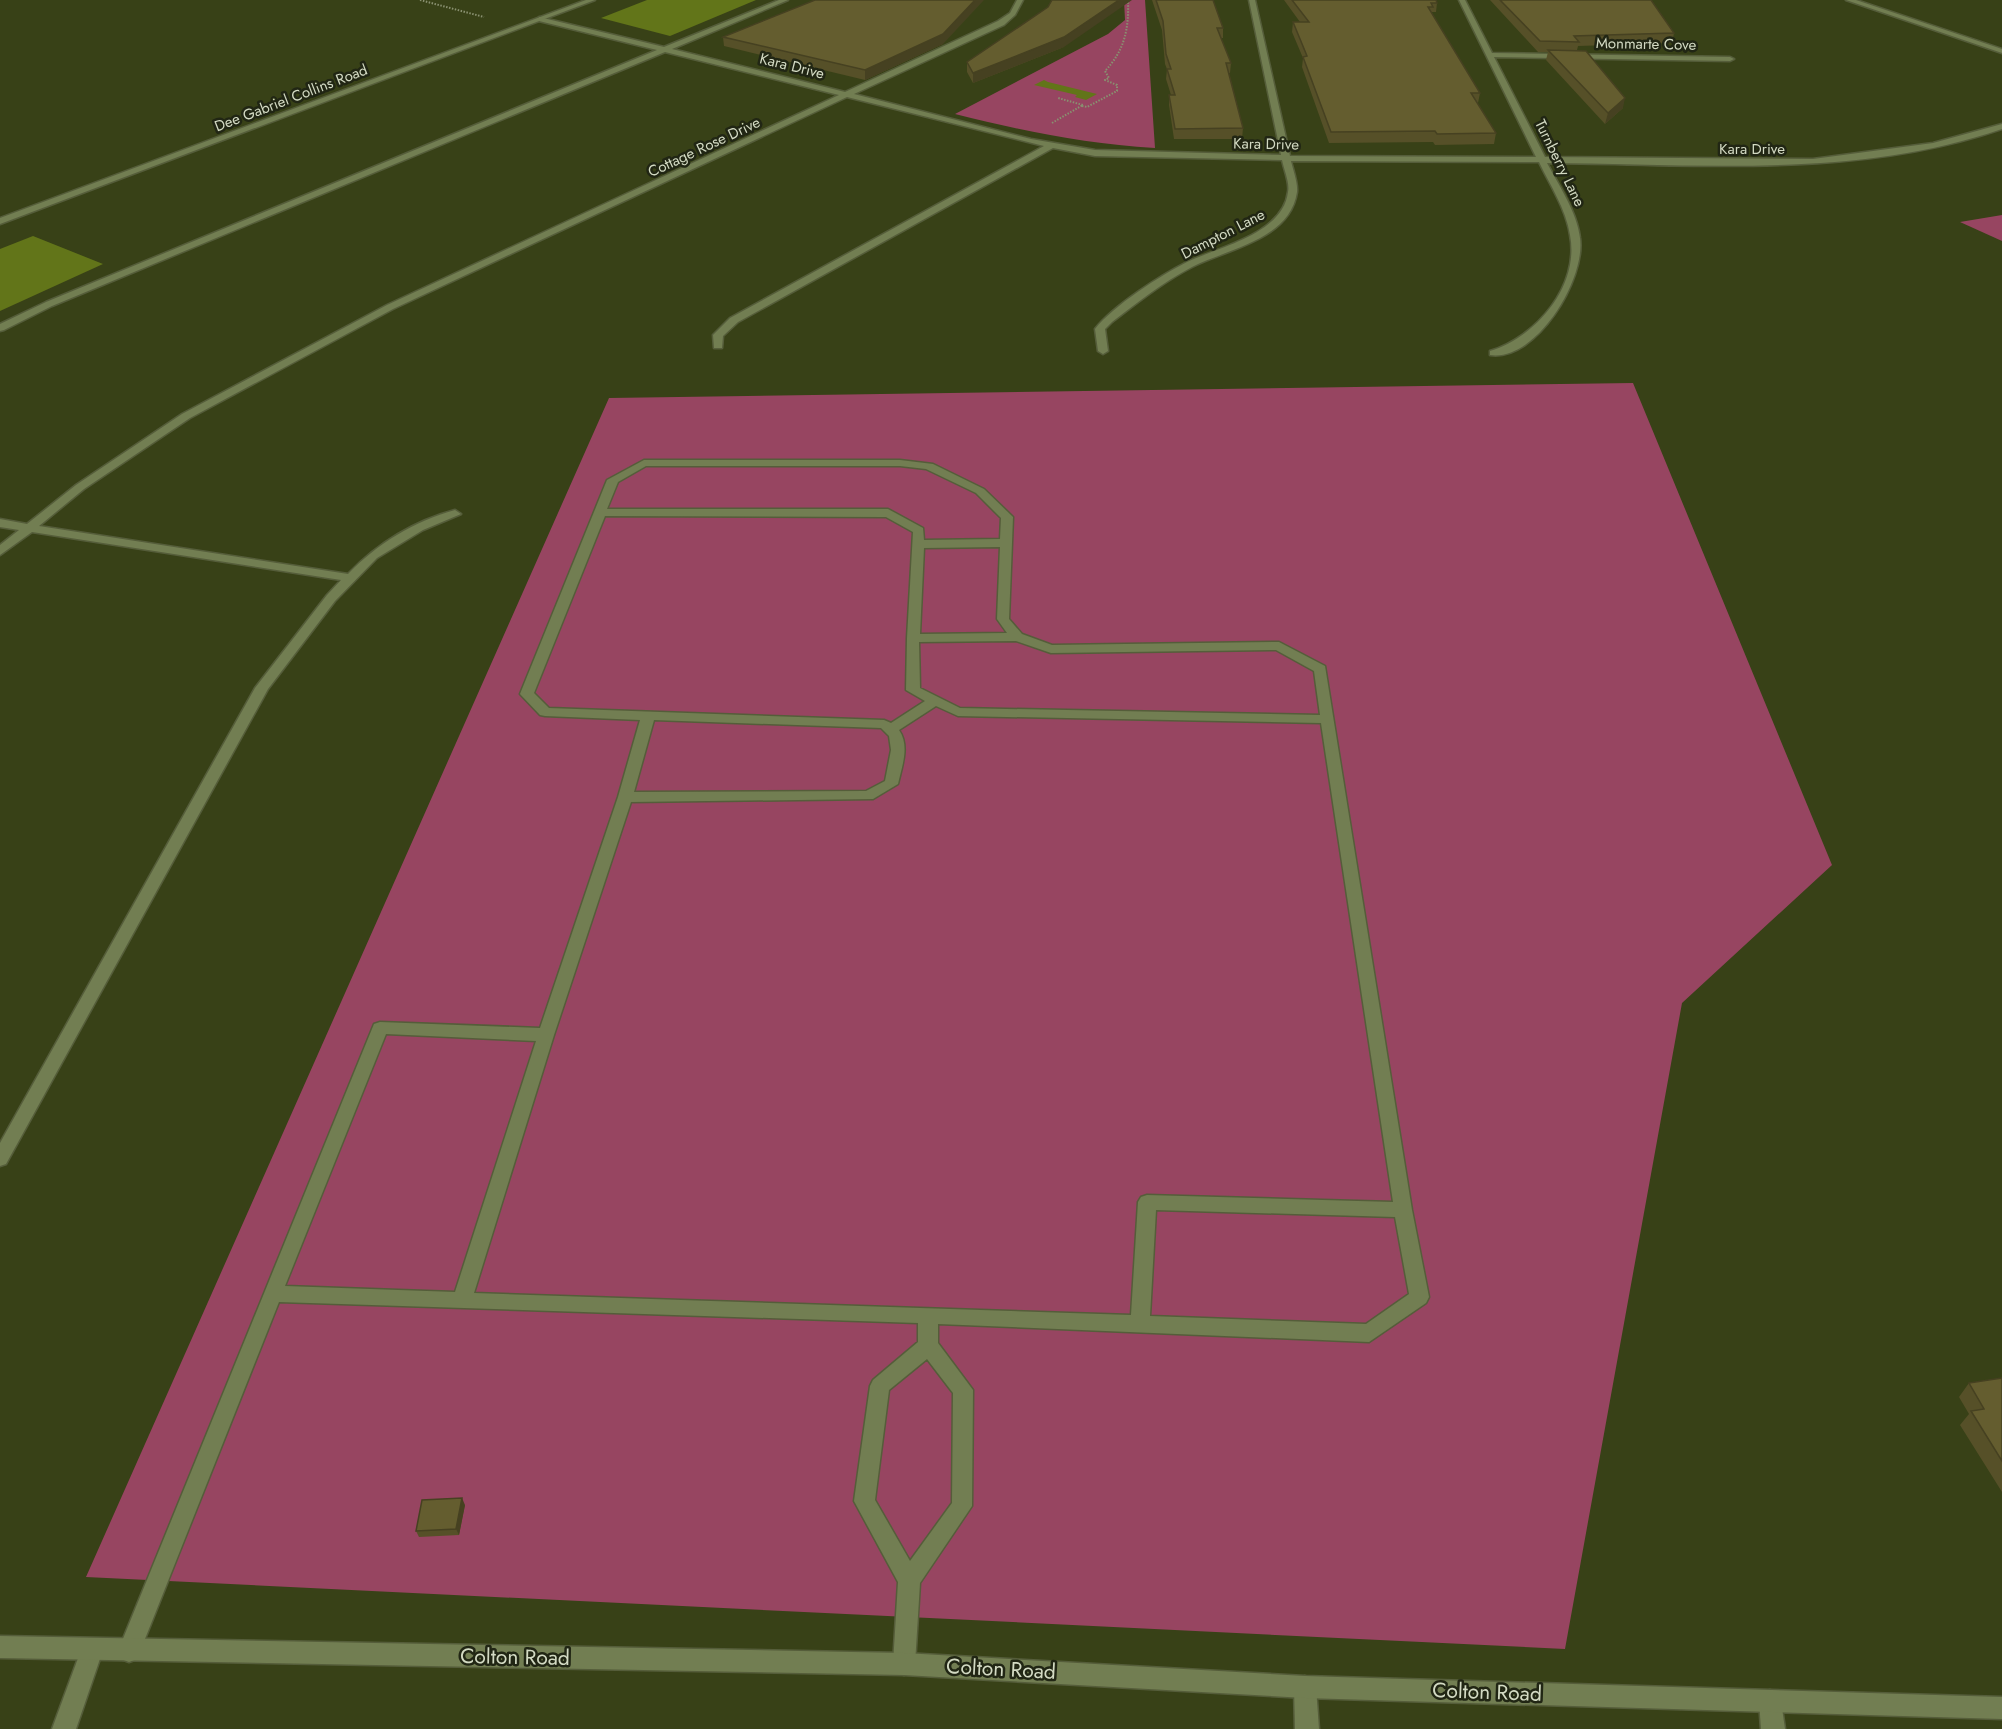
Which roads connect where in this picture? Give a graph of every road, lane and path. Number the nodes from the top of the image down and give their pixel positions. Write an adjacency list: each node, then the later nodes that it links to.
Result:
1 (420, 0): 10 (path)
2 (592, 0): 9 (street, Dee Gabriel Collins Road)
3 (785, 0): 11 (street)
4 (1020, 0): 15 (street, Cottage Rose Drive)
5 (1128, 0): 17 (path)
6 (1252, 0): 21 (street, Dampton Lane)
7 (1462, 0): 13 (street, Turnberry Lane)
8 (1849, 0): 12 (street)
9 (542, 18): 10 (street, Dee Gabriel Collins Road); 11 (street, Kara Drive)
10 (519, 26): 23 (street, Dee Gabriel Collins Road)
11 (668, 50): 15 (street, Kara Drive); 24 (street)
12 (2002, 51)
13 (1490, 55): 14 (street, Monmarte Cove); 22 (street, Turnberry Lane)
14 (1730, 59)
15 (850, 94): 20 (street, Kara Drive); 31 (street, Cottage Rose Drive)
16 (1058, 98): 17 (path)
17 (1082, 106): 18 (path)
18 (1047, 123)
19 (2002, 126): 22 (street, Kara Drive)
20 (1052, 145): 21 (street, Kara Drive); 25 (street)
21 (1285, 158): 22 (street, Kara Drive); 26 (street, Dampton Lane)
22 (1544, 161): 27 (street, Turnberry Lane)
23 (0, 221)
24 (0, 328)
25 (718, 346)
26 (1102, 351)
27 (1494, 353)
28 (600, 512): 32 (street); 33 (street); 39 (street)
29 (454, 514): 35 (street)
30 (0, 523): 31 (street)
31 (28, 528): 34 (street, Cottage Rose Drive); 35 (street)
32 (1007, 543): 33 (street); 36 (street)
33 (918, 544): 37 (street)
34 (0, 551)
35 (350, 578): 44 (street)
36 (1017, 637): 37 (street); 40 (street)
37 (914, 638): 38 (street)
38 (935, 701): 40 (street); 41 (street)
39 (648, 716): 41 (street); 42 (street)
40 (1327, 718): 45 (street)
41 (892, 728): 42 (street)
42 (625, 796): 43 (street)
43 (546, 1035): 46 (street); 47 (street)
44 (0, 1159)
45 (1403, 1210): 49 (street); 49 (street)
46 (273, 1294): 47 (street); 54 (street)
47 (462, 1301): 48 (street)
48 (928, 1315): 49 (street); 50 (street)
49 (1140, 1323)
50 (927, 1346): 51 (street); 51 (street)
51 (909, 1580): 55 (street)
52 (0, 1647): 53 (street, Colton Road)
53 (92, 1650): 54 (street, Colton Road); 59 (street)
54 (129, 1651): 55 (street, Colton Road)
55 (904, 1664): 56 (street, Colton Road)
56 (1305, 1687): 57 (street, Colton Road); 60 (street)
57 (1770, 1701): 58 (street, Colton Road); 61 (street)
58 (2002, 1708)
59 (64, 1729)
60 (1307, 1729)
61 (1773, 1729)

